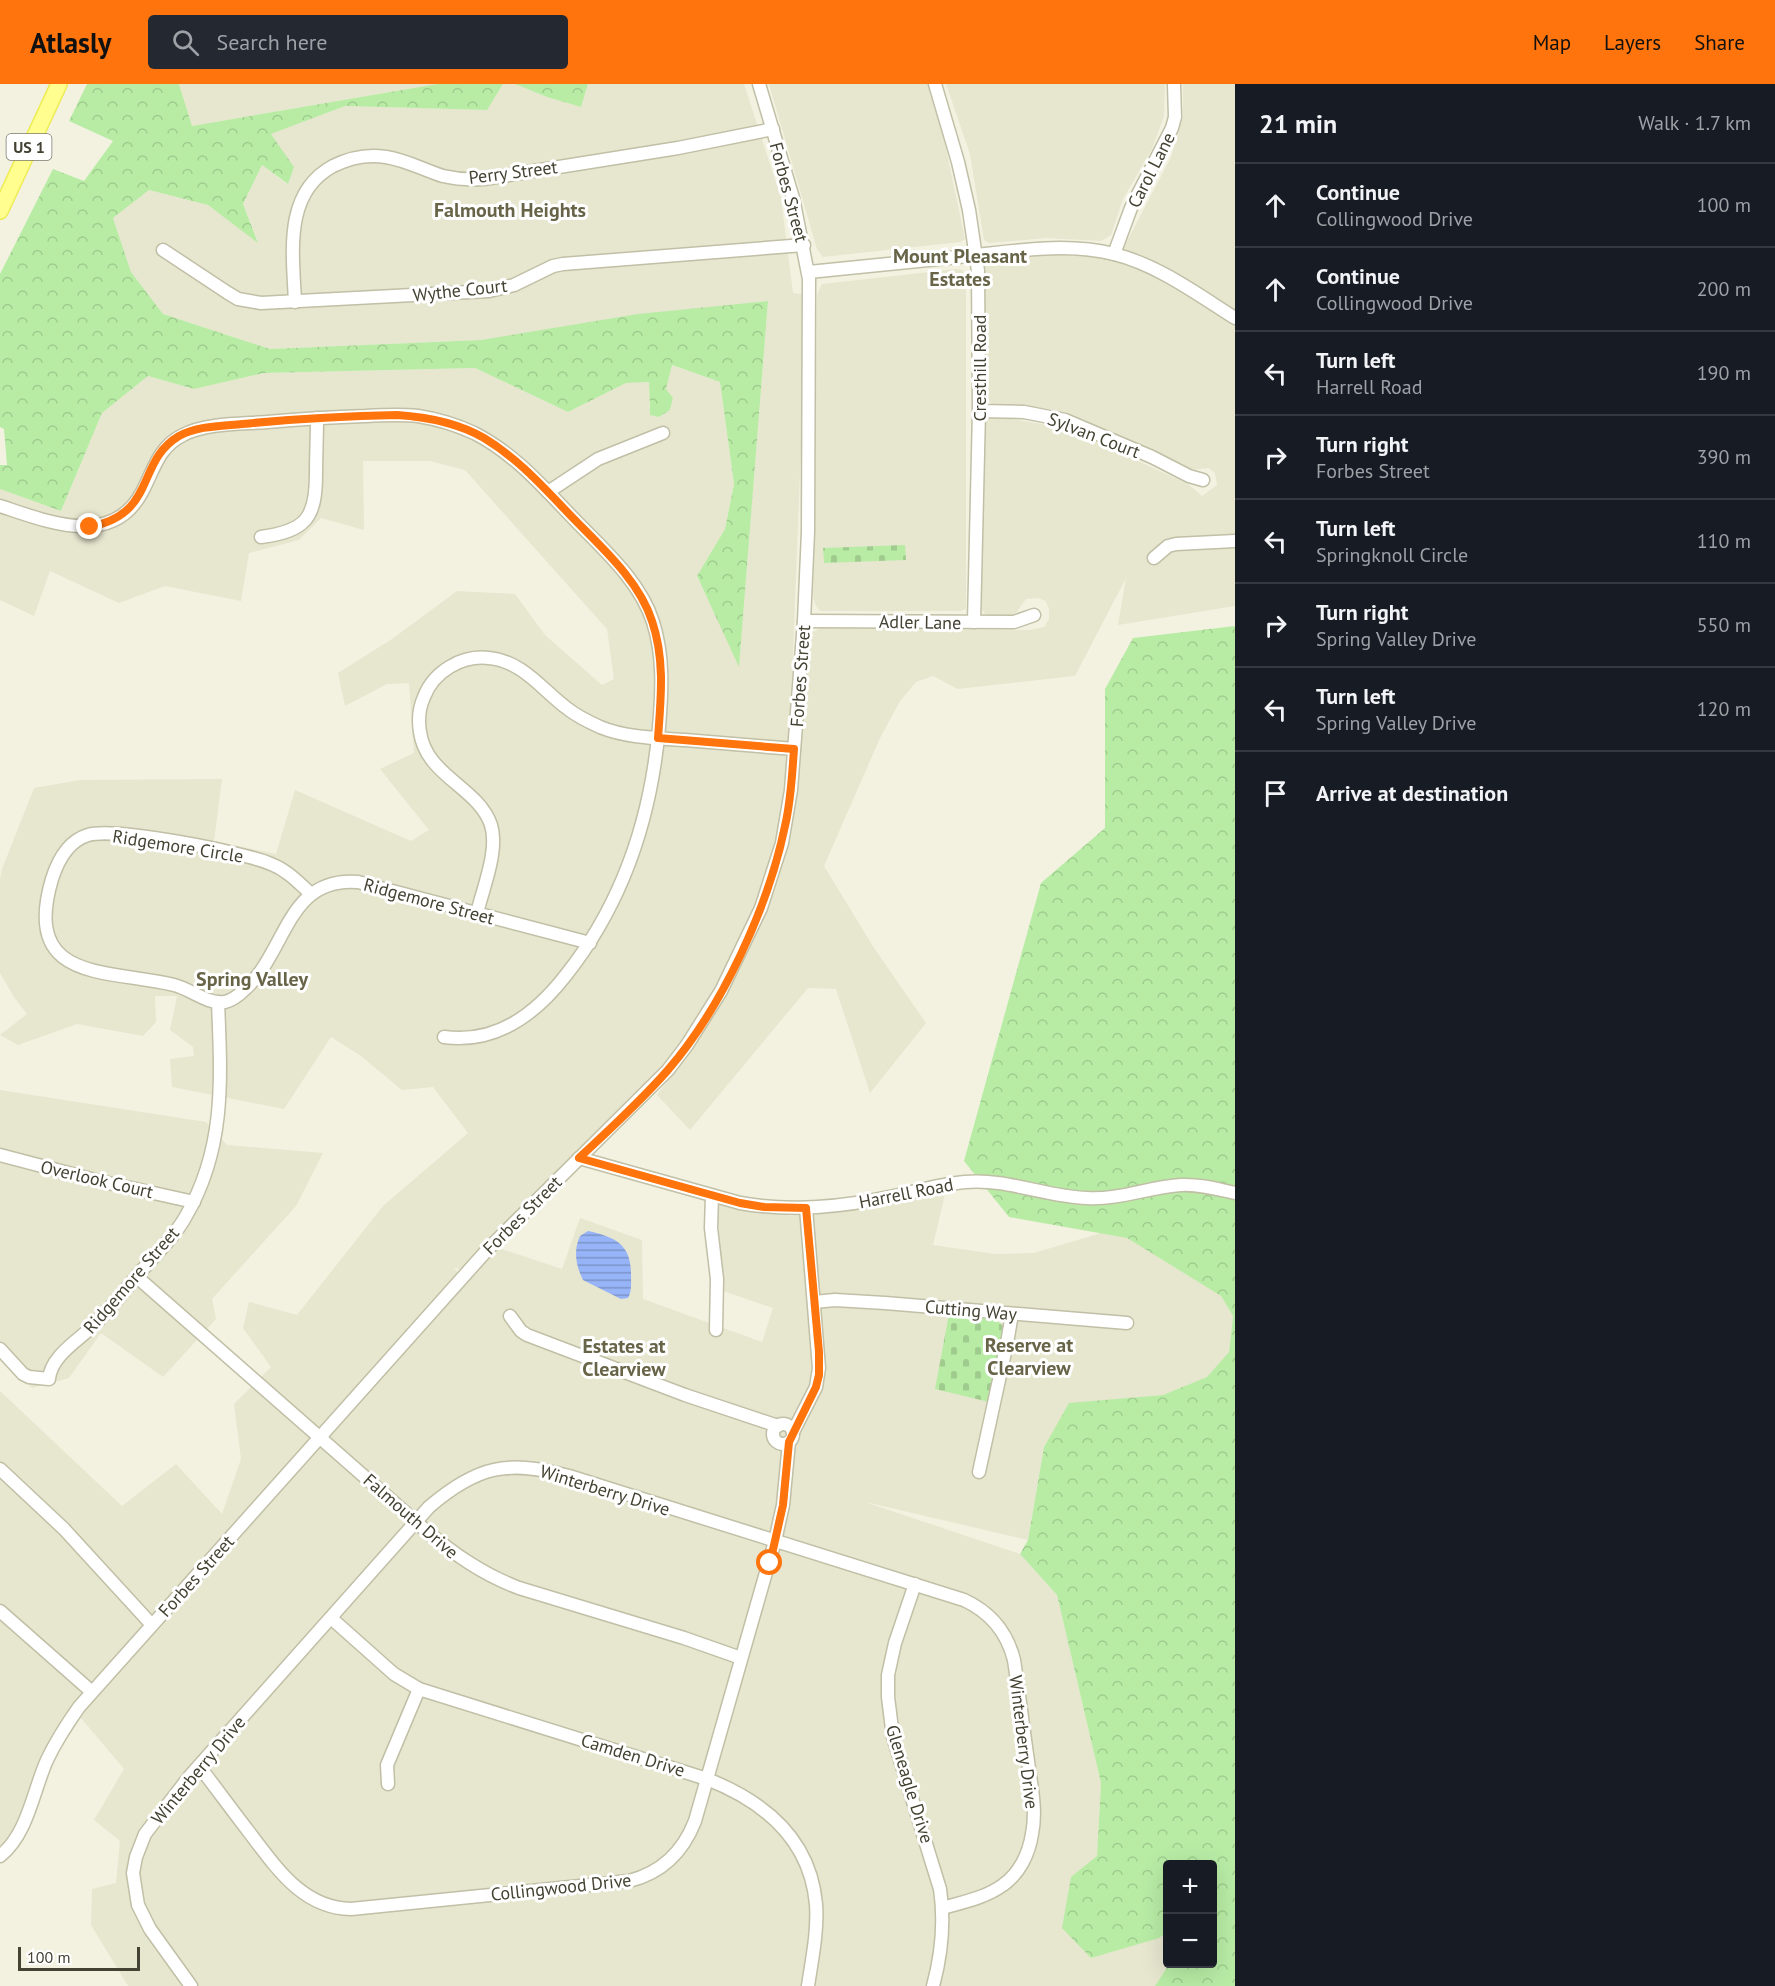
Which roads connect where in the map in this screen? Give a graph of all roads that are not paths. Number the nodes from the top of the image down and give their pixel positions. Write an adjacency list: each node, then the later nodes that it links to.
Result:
1 (59, 84): 6 (main road, US 1)
2 (759, 84): 5 (street, Forbes Street)
3 (935, 84): 10 (street, Cresthill Road)
4 (1174, 84): 9 (street, Carol Lane)
5 (772, 129): 7 (street, Forbes Street); 12 (street, Perry Street)
6 (0, 211)
7 (804, 245): 11 (street, Forbes Street); 12 (street, Wythe Court)
8 (163, 250): 12 (street, Wythe Court)
9 (1114, 254): 10 (street); 13 (street)
10 (976, 255): 11 (street); 14 (street, Cresthill Road)
11 (809, 272): 24 (street, Forbes Street)
12 (295, 302)
13 (1235, 318)
14 (979, 411): 17 (street, Sylvan Court); 25 (street, Cresthill Road)
15 (317, 418): 18 (street); 19 (street); 20 (street)
16 (663, 434): 18 (street)
17 (1203, 480)
18 (548, 492): 26 (street)
19 (0, 506)
20 (261, 537)
21 (1235, 541): 22 (street)
22 (1154, 558)
23 (1034, 615): 25 (street, Adler Lane)
24 (804, 621): 25 (street, Adler Lane); 27 (street, Forbes Street)
25 (974, 622)
26 (658, 738): 27 (street); 29 (street); 30 (street)
27 (794, 749): 34 (street, Forbes Street)
28 (310, 894): 29 (street, Ridgemore Street); 31 (street, Ridgemore Street); 31 (street, Ridgemore Circle)
29 (477, 913): 30 (street, Ridgemore Street)
30 (590, 943): 32 (street)
31 (218, 1002): 37 (street, Ridgemore Street)
32 (444, 1037)
33 (0, 1155): 37 (street, Overlook Court)
34 (579, 1158): 36 (street, Harrell Road); 47 (street, Forbes Street)
35 (1235, 1193): 38 (street, Harrell Road)
36 (712, 1196): 38 (street, Harrell Road); 44 (street)
37 (194, 1202): 39 (street, Ridgemore Street)
38 (806, 1208): 40 (street)
39 (137, 1277): 45 (street, Ridgemore Street); 47 (street, Falmouth Drive)
40 (814, 1302): 41 (street, Cutting Way); 46 (street)
41 (1012, 1314): 43 (street, Cutting Way); 49 (street)
42 (510, 1316): 46 (street)
43 (1127, 1323)
44 (716, 1330)
45 (0, 1349)
46 (784, 1434): 51 (street, Collingwood Drive)
47 (321, 1437): 50 (street, Falmouth Drive); 55 (street, Forbes Street)
48 (0, 1469): 55 (street)
49 (979, 1472)
50 (416, 1522): 51 (street, Winterberry Drive); 54 (street, Winterberry Drive); 56 (street, Falmouth Drive)
51 (775, 1541): 52 (street, Winterberry Drive); 56 (street, Collingwood Drive)
52 (915, 1584): 63 (street, Gleneagle Drive); 63 (street, Winterberry Drive)
53 (0, 1611): 58 (street)
54 (331, 1618): 57 (street, Camden Drive); 59 (street, Winterberry Drive)
55 (152, 1625): 58 (street, Forbes Street)
56 (741, 1658): 60 (street, Collingwood Drive)
57 (419, 1689): 60 (street, Camden Drive); 61 (street)
58 (92, 1692): 62 (street, Forbes Street)
59 (199, 1766): 60 (street, Collingwood Drive); 64 (street, Winterberry Drive)
60 (707, 1779): 65 (street, Camden Drive)
61 (388, 1784)
62 (0, 1856)
63 (943, 1908): 66 (street, Gleneagle Drive)
64 (191, 1986)
65 (808, 1986)
66 (933, 1986)

